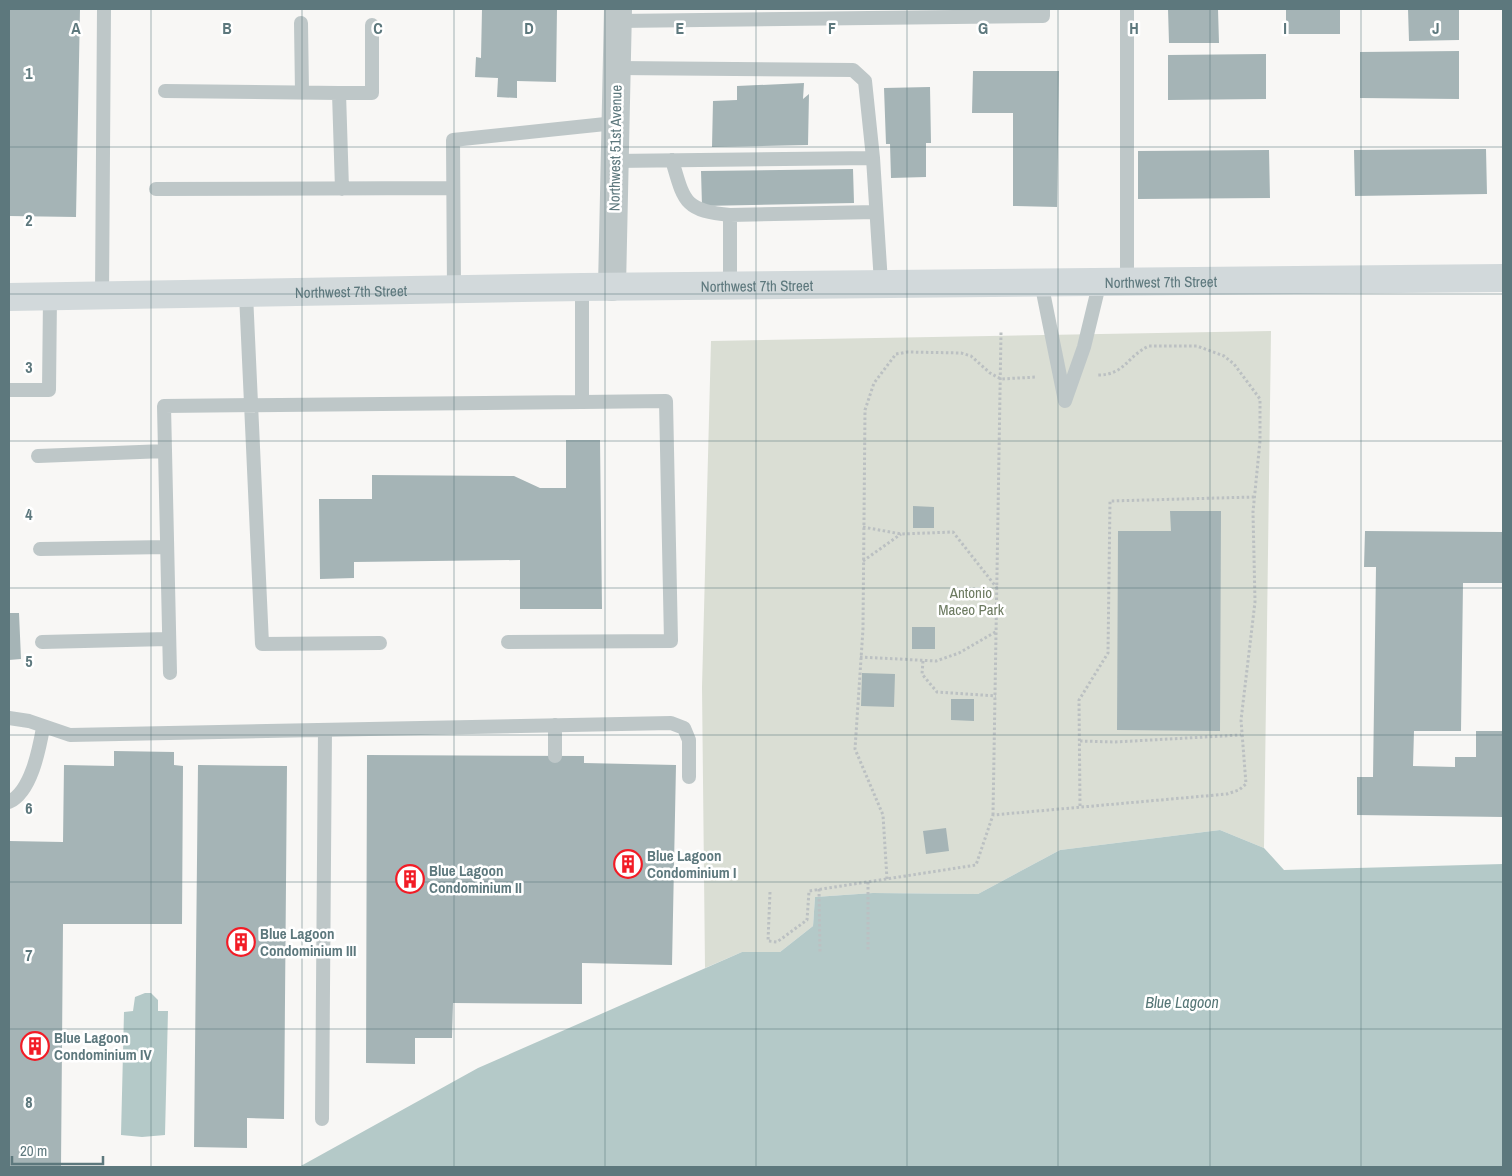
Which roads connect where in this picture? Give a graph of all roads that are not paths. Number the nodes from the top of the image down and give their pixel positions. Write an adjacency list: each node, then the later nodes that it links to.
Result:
1 (104, 9): 31 (lane)
2 (1043, 9): 5 (lane)
3 (1127, 9): 23 (lane)
4 (618, 15): 5 (lane); 8 (street, Northwest 51st Avenue)
5 (685, 15)
6 (301, 23): 10 (lane)
7 (372, 25): 11 (lane)
8 (617, 68): 12 (street, Northwest 51st Avenue); 13 (lane)
9 (165, 91): 10 (lane)
10 (302, 93): 11 (lane)
11 (339, 93): 18 (lane)
12 (615, 123): 15 (street, Northwest 51st Avenue); 16 (lane)
13 (873, 158): 14 (lane); 19 (lane)
14 (672, 160): 15 (lane); 20 (lane)
15 (614, 161): 28 (street, Northwest 51st Avenue)
16 (453, 188): 18 (lane); 29 (lane)
17 (156, 189): 18 (lane)
18 (342, 189)
19 (876, 212): 20 (lane); 25 (lane)
20 (730, 215): 26 (lane)
21 (1503, 278): 23 (main road, Northwest 7th Street)
22 (1100, 281): 23 (main road, Northwest 7th Street); 24 (main road, Northwest 7th Street); 24 (lane)
23 (1127, 281)
24 (1041, 282): 25 (main road, Northwest 7th Street)
25 (881, 283): 26 (main road, Northwest 7th Street)
26 (730, 286): 28 (main road, Northwest 7th Street)
27 (582, 287): 28 (main road, Northwest 7th Street); 29 (main road, Northwest 7th Street); 35 (lane)
28 (612, 287)
29 (454, 290): 30 (main road, Northwest 7th Street)
30 (246, 294): 31 (main road, Northwest 7th Street); 36 (lane)
31 (102, 296): 33 (main road, Northwest 7th Street)
32 (9, 297): 33 (main road, Northwest 7th Street)
33 (50, 297): 34 (lane)
34 (9, 390)
35 (582, 402): 36 (lane); 43 (lane)
36 (251, 404): 37 (lane); 44 (lane)
37 (165, 451): 38 (lane); 39 (lane)
38 (38, 456)
39 (168, 547): 40 (lane); 41 (lane)
40 (40, 549)
41 (168, 639): 42 (lane); 45 (lane)
42 (42, 642)
43 (508, 642)
44 (380, 643)
45 (170, 672)
46 (9, 718): 48 (lane)
47 (555, 725): 49 (lane); 50 (lane); 51 (lane)
48 (43, 728): 49 (lane); 52 (lane)
49 (325, 730): 53 (lane)
50 (555, 756)
51 (689, 777)
52 (9, 802)
53 (322, 1119)

